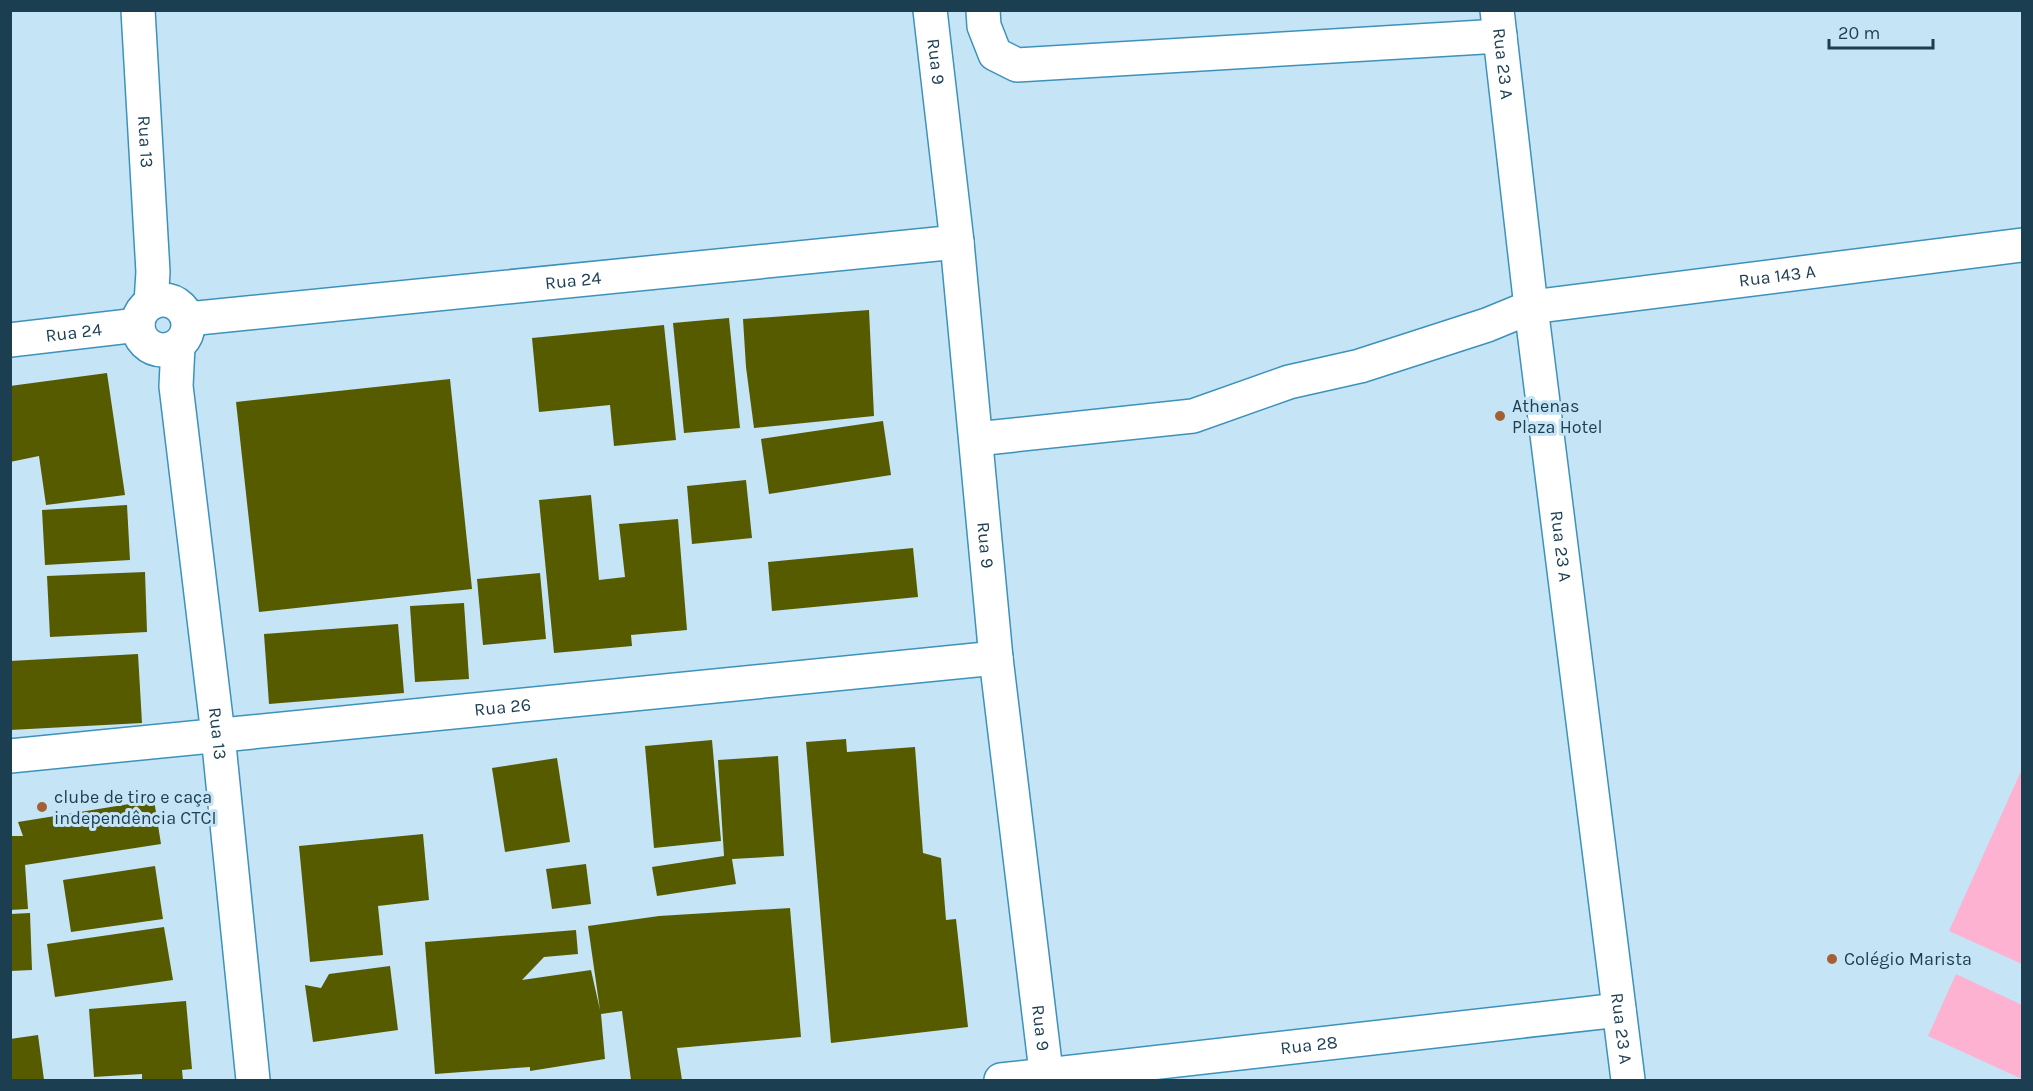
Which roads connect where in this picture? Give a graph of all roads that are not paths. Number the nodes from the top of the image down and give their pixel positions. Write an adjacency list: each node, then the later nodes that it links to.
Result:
1 (138, 10): 8 (street, Rua 13)
2 (930, 10): 5 (street, Rua 9)
3 (983, 10): 4 (street)
4 (1498, 23): 7 (street, Rua 23 A)
5 (957, 242): 8 (street, Rua 24); 10 (street, Rua 9)
6 (2022, 245): 7 (street, Rua 143 A)
7 (1531, 307): 10 (street, Rua 143 A); 14 (street, Rua 23 A)
8 (162, 317): 9 (street, Rua 24); 12 (street, Rua 13)
9 (10, 340)
10 (976, 439): 11 (street, Rua 9)
11 (996, 658): 12 (street, Rua 26); 15 (street, Rua 9)
12 (218, 735): 13 (street, Rua 26); 16 (street, Rua 13)
13 (10, 756)
14 (1618, 1010): 15 (street, Rua 28); 18 (street, Rua 23 A)
15 (1046, 1078): 17 (street, Rua 28)
16 (253, 1080)
17 (1001, 1080)
18 (1628, 1080)

